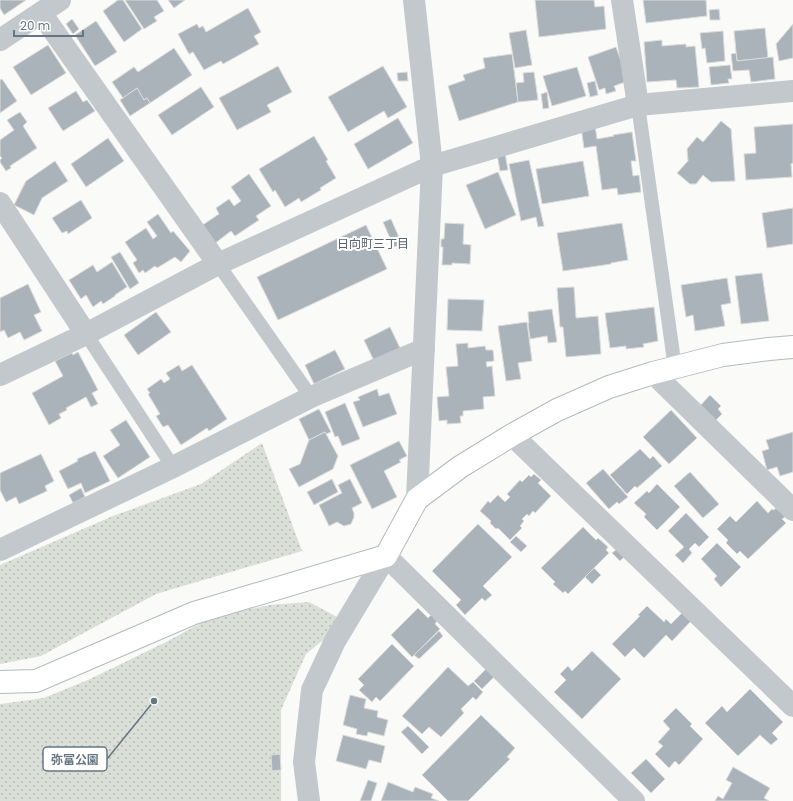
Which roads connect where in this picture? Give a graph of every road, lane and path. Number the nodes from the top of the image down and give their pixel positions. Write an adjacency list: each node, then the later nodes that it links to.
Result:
1 (60, 0): 4 (street)
2 (414, 0): 8 (street)
3 (622, 0): 7 (street)
4 (41, 13): 5 (street); 10 (street)
5 (0, 40)
6 (793, 91): 7 (street)
7 (638, 105): 8 (street); 14 (lane)
8 (432, 166): 10 (street); 13 (street)
9 (0, 203): 11 (street)
10 (218, 264): 11 (street); 17 (lane)
11 (86, 334): 16 (street); 19 (lane)
12 (793, 348): 14 (street)
13 (424, 349): 17 (street); 20 (street)
14 (676, 368): 15 (street)
15 (653, 373): 18 (street); 21 (street)
16 (0, 375)
17 (311, 397): 19 (street)
18 (512, 435): 20 (street); 25 (street)
19 (173, 467): 22 (street)
20 (417, 499): 23 (street)
21 (793, 510)
22 (0, 550)
23 (386, 556): 24 (street); 26 (street); 27 (street)
24 (0, 682)
25 (793, 706)
26 (309, 801)
27 (634, 801)

